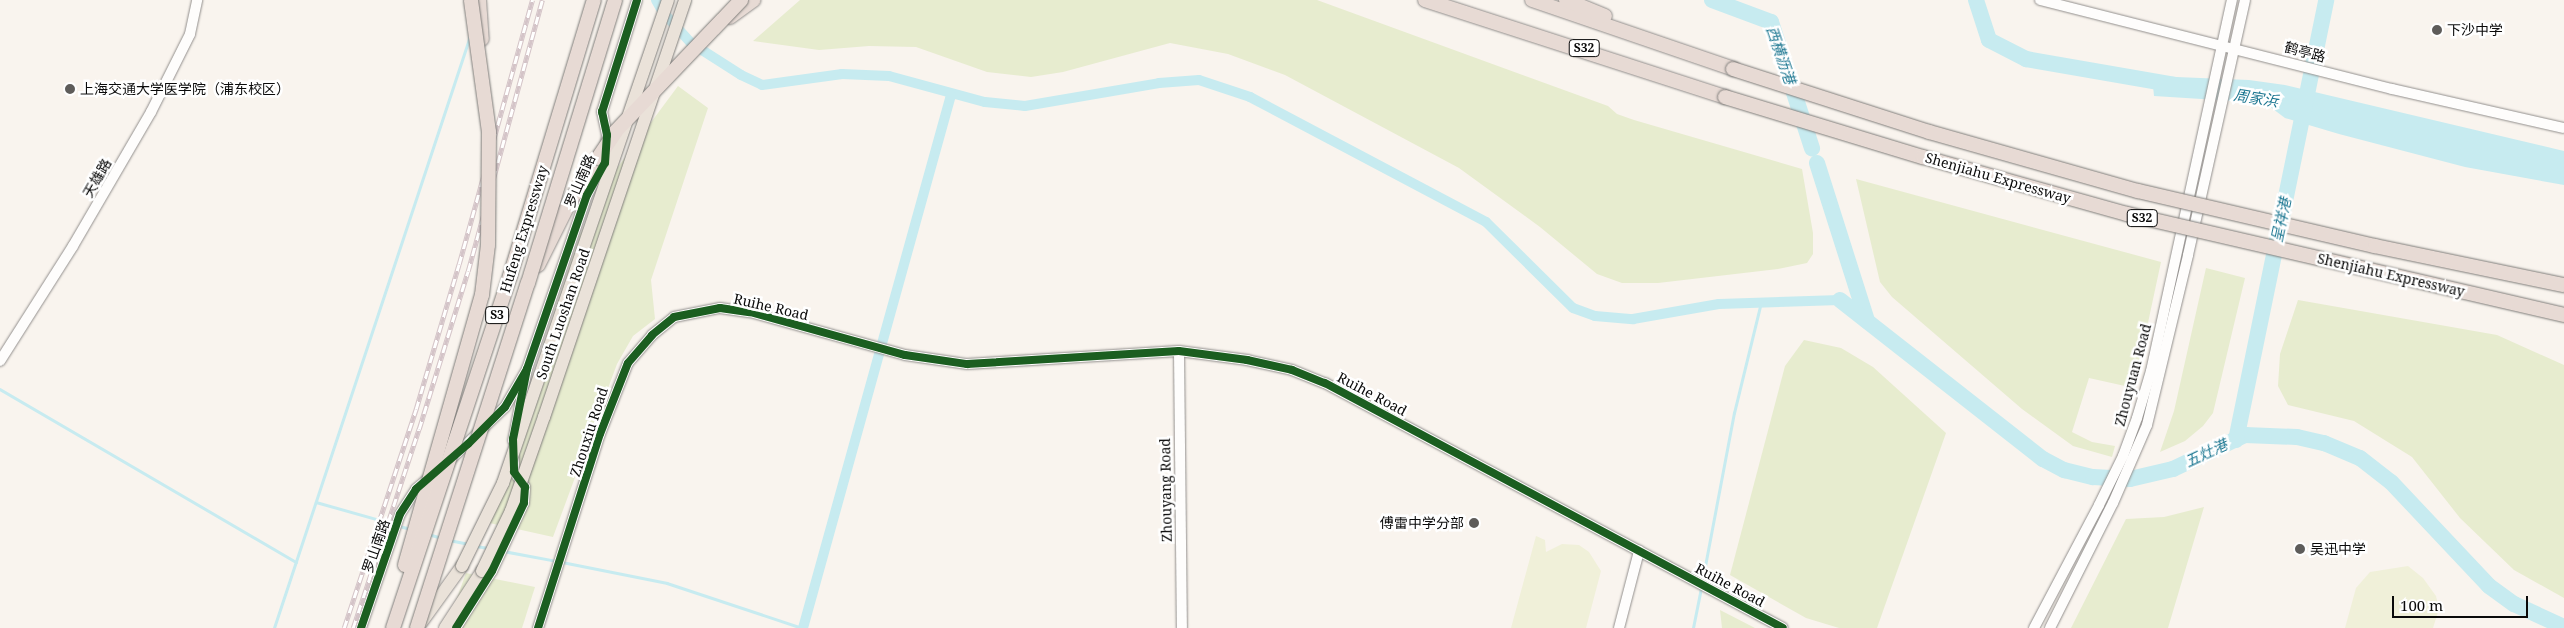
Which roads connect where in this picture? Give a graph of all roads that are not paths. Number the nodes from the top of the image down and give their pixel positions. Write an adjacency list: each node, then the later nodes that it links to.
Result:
1 (197, 0): 30 (street, 天雄路)
2 (471, 0): 24 (highway, bridge)
3 (479, 0): 24 (highway, bridge)
4 (594, 0): 35 (highway, Hufeng Expressway / S3, bridge)
5 (615, 0): 25 (highway, Hufeng Expressway / S3, bridge)
6 (637, 0): 31 (street, 罗山南路)
7 (668, 0): 36 (main road, South Luoshan Road, bridge)
8 (686, 0): 37 (main road, South Luoshan Road, bridge)
9 (741, 0): 18 (highway, bridge)
10 (753, 0): 18 (highway, bridge)
11 (1425, 0): 22 (highway)
12 (1444, 0): 22 (highway, Shenjiahu Expressway / S32)
13 (1532, 0): 21 (highway, Shenjiahu Expressway / S32)
14 (1566, 0): 21 (highway)
15 (2040, 0): 19 (street, 鹤亭路)
16 (2232, 0): 19 (street, Zhouyuan Road)
17 (2245, 0): 20 (street, Zhouyuan Road)
18 (700, 40): 25 (highway, bridge)
19 (2222, 44): 20 (street, 鹤亭路); 43 (street, Zhouyuan Road)
20 (2234, 47): 23 (street, 鹤亭路); 44 (street, Zhouyuan Road)
21 (1733, 69): 26 (highway, Shenjiahu Expressway / S32, bridge)
22 (1725, 97): 27 (highway, Shenjiahu Expressway / S32, bridge)
23 (2564, 128)
24 (489, 132): 34 (highway, bridge)
25 (528, 283): 36 (highway, Hufeng Expressway / S3, bridge)
26 (2564, 285)
27 (2564, 315)
28 (652, 334): 29 (street, Ruihe Road); 39 (street, Zhouxiu Road)
29 (1179, 351): 32 (street, Ruihe Road); 40 (street, Zhouyang Road)
30 (1, 359)
31 (527, 369): 33 (street, 罗山南路); 38 (street, 罗山南路)
32 (1639, 551): 41 (street); 42 (street, Ruihe Road)
33 (362, 628)
34 (388, 628)
35 (393, 628)
36 (417, 628)
37 (445, 628)
38 (456, 628)
39 (538, 628)
40 (1182, 628)
41 (1619, 628)
42 (1783, 628)
43 (2034, 628)
44 (2050, 628)

